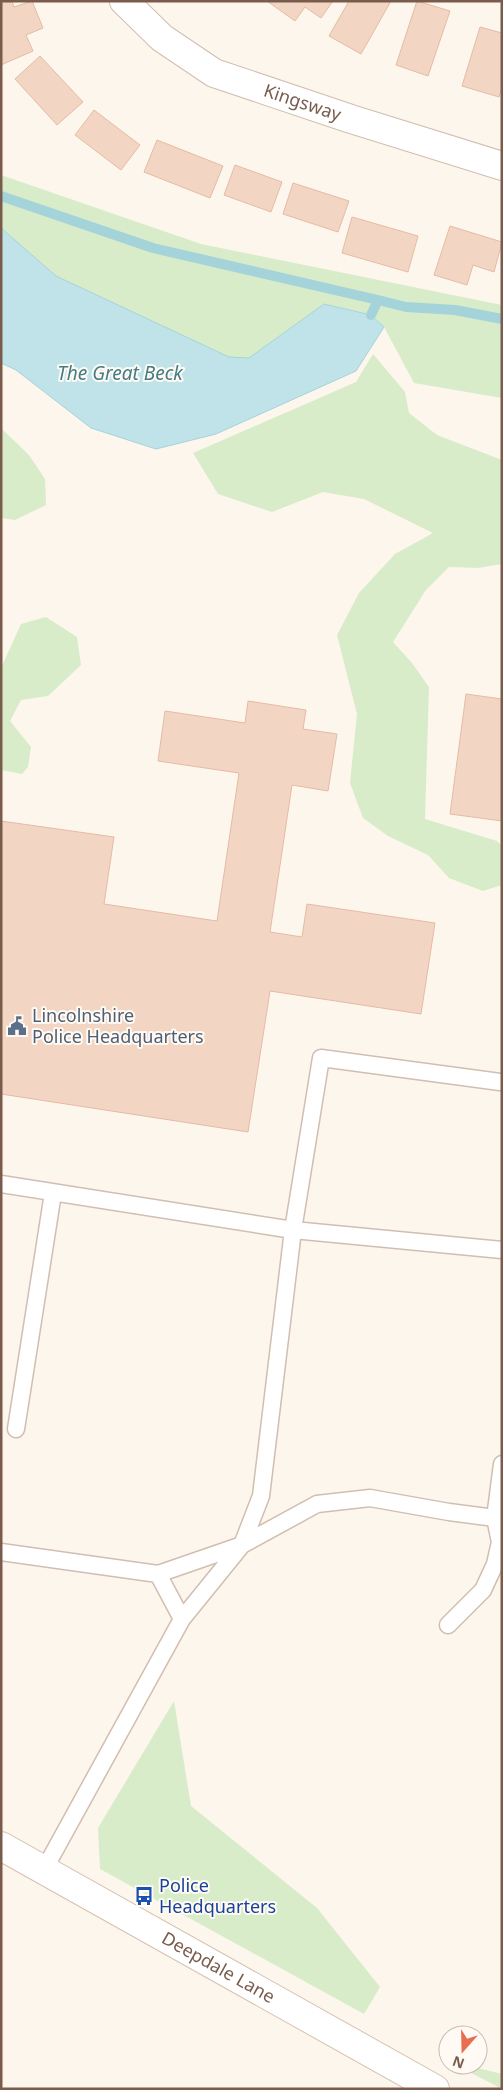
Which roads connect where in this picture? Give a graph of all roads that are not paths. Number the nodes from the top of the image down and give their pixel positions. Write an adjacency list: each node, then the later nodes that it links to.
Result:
1 (124, 1): 2 (street, Kingsway)
2 (502, 166)
3 (500, 1082): 6 (lane)
4 (1, 1184): 5 (lane)
5 (53, 1192): 6 (lane); 8 (lane)
6 (293, 1230): 7 (lane); 11 (lane)
7 (502, 1250)
8 (16, 1429)
9 (502, 1464): 10 (lane)
10 (494, 1518): 11 (lane); 15 (lane)
11 (242, 1545): 13 (lane); 14 (lane)
12 (1, 1552): 13 (lane)
13 (158, 1574): 14 (lane)
14 (182, 1619): 17 (lane)
15 (448, 1625)
16 (1, 1846): 17 (street, Deepdale Lane)
17 (44, 1870): 18 (street, Deepdale Lane)
18 (435, 2089)

